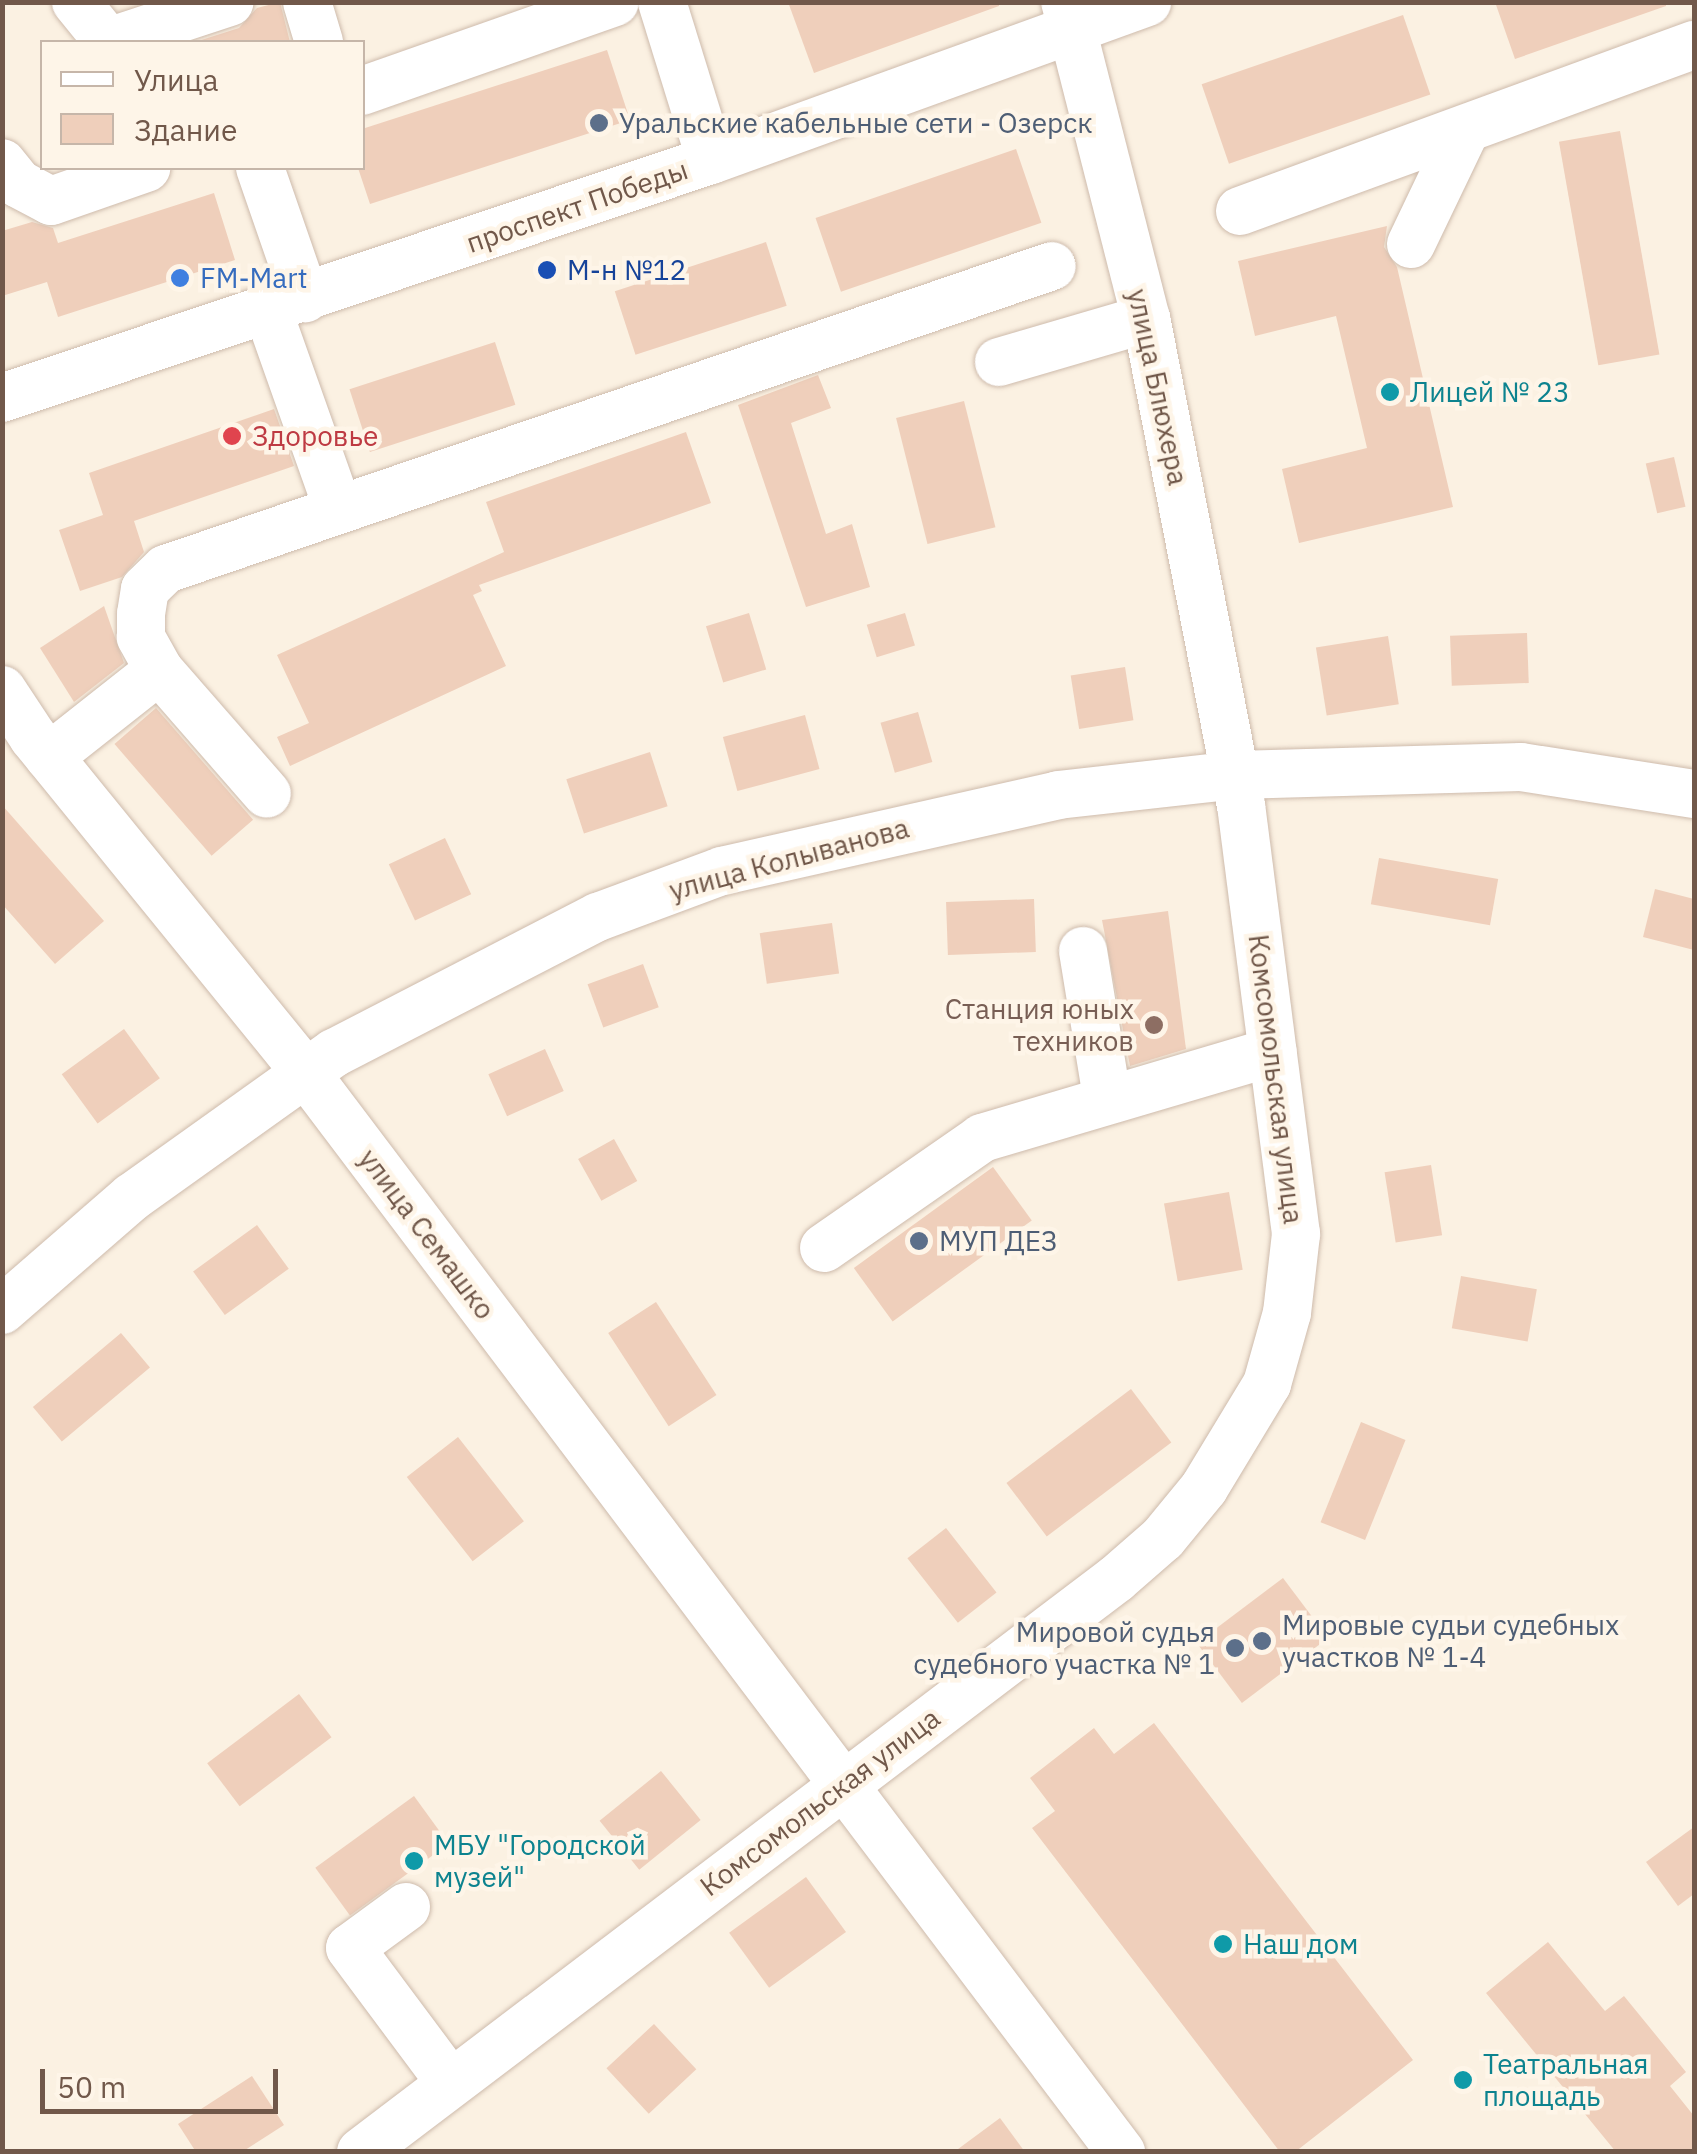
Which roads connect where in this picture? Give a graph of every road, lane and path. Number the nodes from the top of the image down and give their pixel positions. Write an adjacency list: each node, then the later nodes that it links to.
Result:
1 (76, 2): 8 (street)
2 (230, 2): 9 (street)
3 (306, 2): 10 (street)
4 (615, 2): 12 (street)
5 (662, 2): 14 (street)
6 (1147, 2): 7 (street, проспект Победы)
7 (1069, 15): 14 (street, проспект Победы); 22 (street, улица Блюхера)
8 (107, 40)
9 (111, 40)
10 (318, 40)
11 (1694, 46): 13 (street)
12 (365, 91)
13 (1466, 129): 18 (street); 19 (street)
14 (711, 160): 21 (street, проспект Победы)
15 (2, 163): 16 (street)
16 (140, 170)
17 (260, 170): 21 (street)
18 (1240, 211)
19 (1411, 244)
20 (1052, 266): 25 (street)
21 (286, 305): 24 (street, проспект Победы); 25 (street)
22 (1146, 319): 23 (street); 29 (street, улица Блюхера)
23 (998, 362)
24 (2, 398)
25 (338, 506): 26 (street)
26 (159, 670): 28 (street); 30 (street)
27 (2, 690): 28 (street, улица Семашко)
28 (28, 751): 34 (street, улица Семашко)
29 (1236, 774): 31 (street, улица Колыванова); 33 (street, Комсомольская улица); 34 (street, улица Колыванова)
30 (267, 794)
31 (1694, 794)
32 (1083, 951): 35 (street)
33 (1274, 1052): 35 (street); 38 (street, Комсомольская улица)
34 (305, 1072): 37 (street, улица Колыванова); 38 (street, улица Семашко)
35 (1107, 1097): 36 (street)
36 (824, 1248)
37 (2, 1310)
38 (843, 1784): 40 (street, Комсомольская улица); 42 (street, улица Семашко)
39 (406, 1906): 40 (street)
40 (450, 2082): 41 (street, Комсомольская улица)
41 (361, 2152)
42 (1121, 2152)

